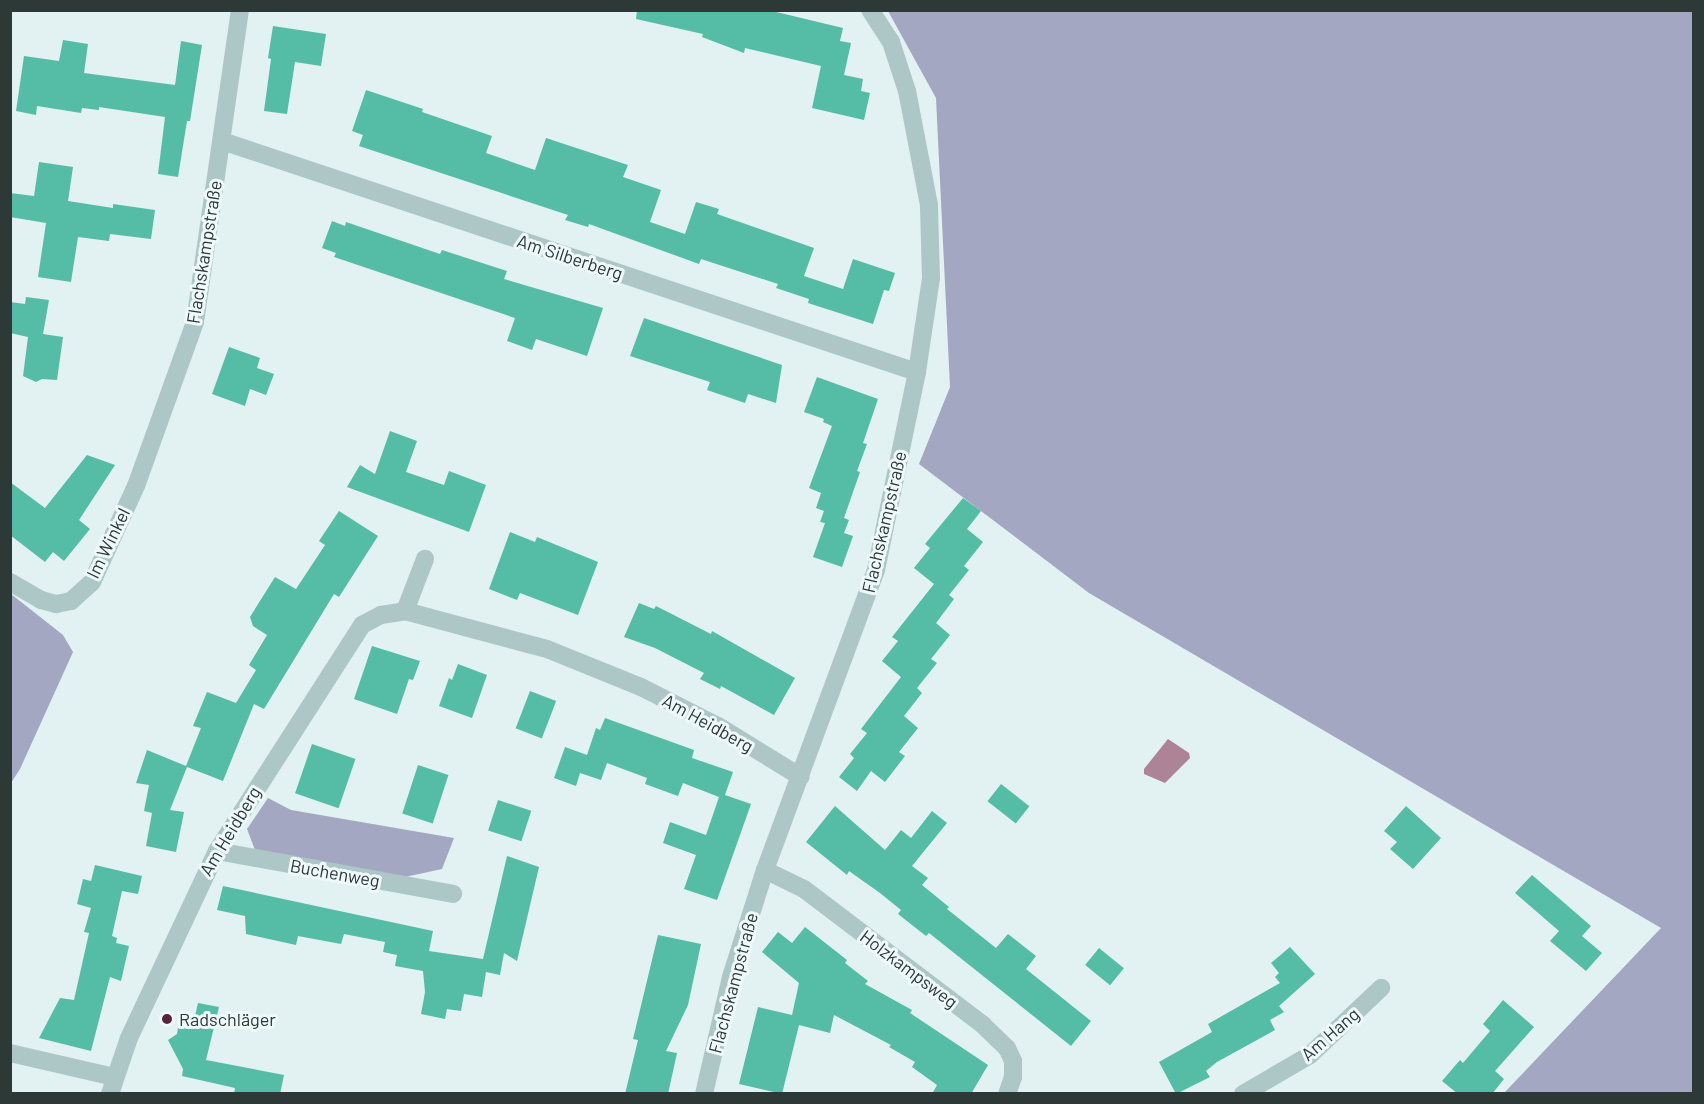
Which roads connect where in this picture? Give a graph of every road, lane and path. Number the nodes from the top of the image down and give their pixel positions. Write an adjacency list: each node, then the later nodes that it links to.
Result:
1 (240, 10): 3 (street, Flachskampstraße)
2 (870, 10): 4 (street, Flachskampstraße)
3 (222, 141): 4 (street, Am Silberberg); 5 (street, Flachskampstraße)
4 (917, 372): 9 (street, Flachskampstraße)
5 (136, 486): 7 (street, Im Winkel)
6 (425, 559): 8 (street)
7 (10, 582)
8 (405, 611): 9 (street, Am Heidberg); 10 (street, Am Heidberg)
9 (801, 777): 11 (street, Flachskampstraße)
10 (217, 851): 12 (street, Buchenweg); 15 (street, Am Heidberg)
11 (765, 870): 16 (street, Flachskampstraße); 17 (street, Holzkampsweg)
12 (453, 894)
13 (1382, 988): 18 (street, Am Hang)
14 (10, 1053): 15 (street)
15 (112, 1085)
16 (704, 1094)
17 (1007, 1094)
18 (1243, 1094)

